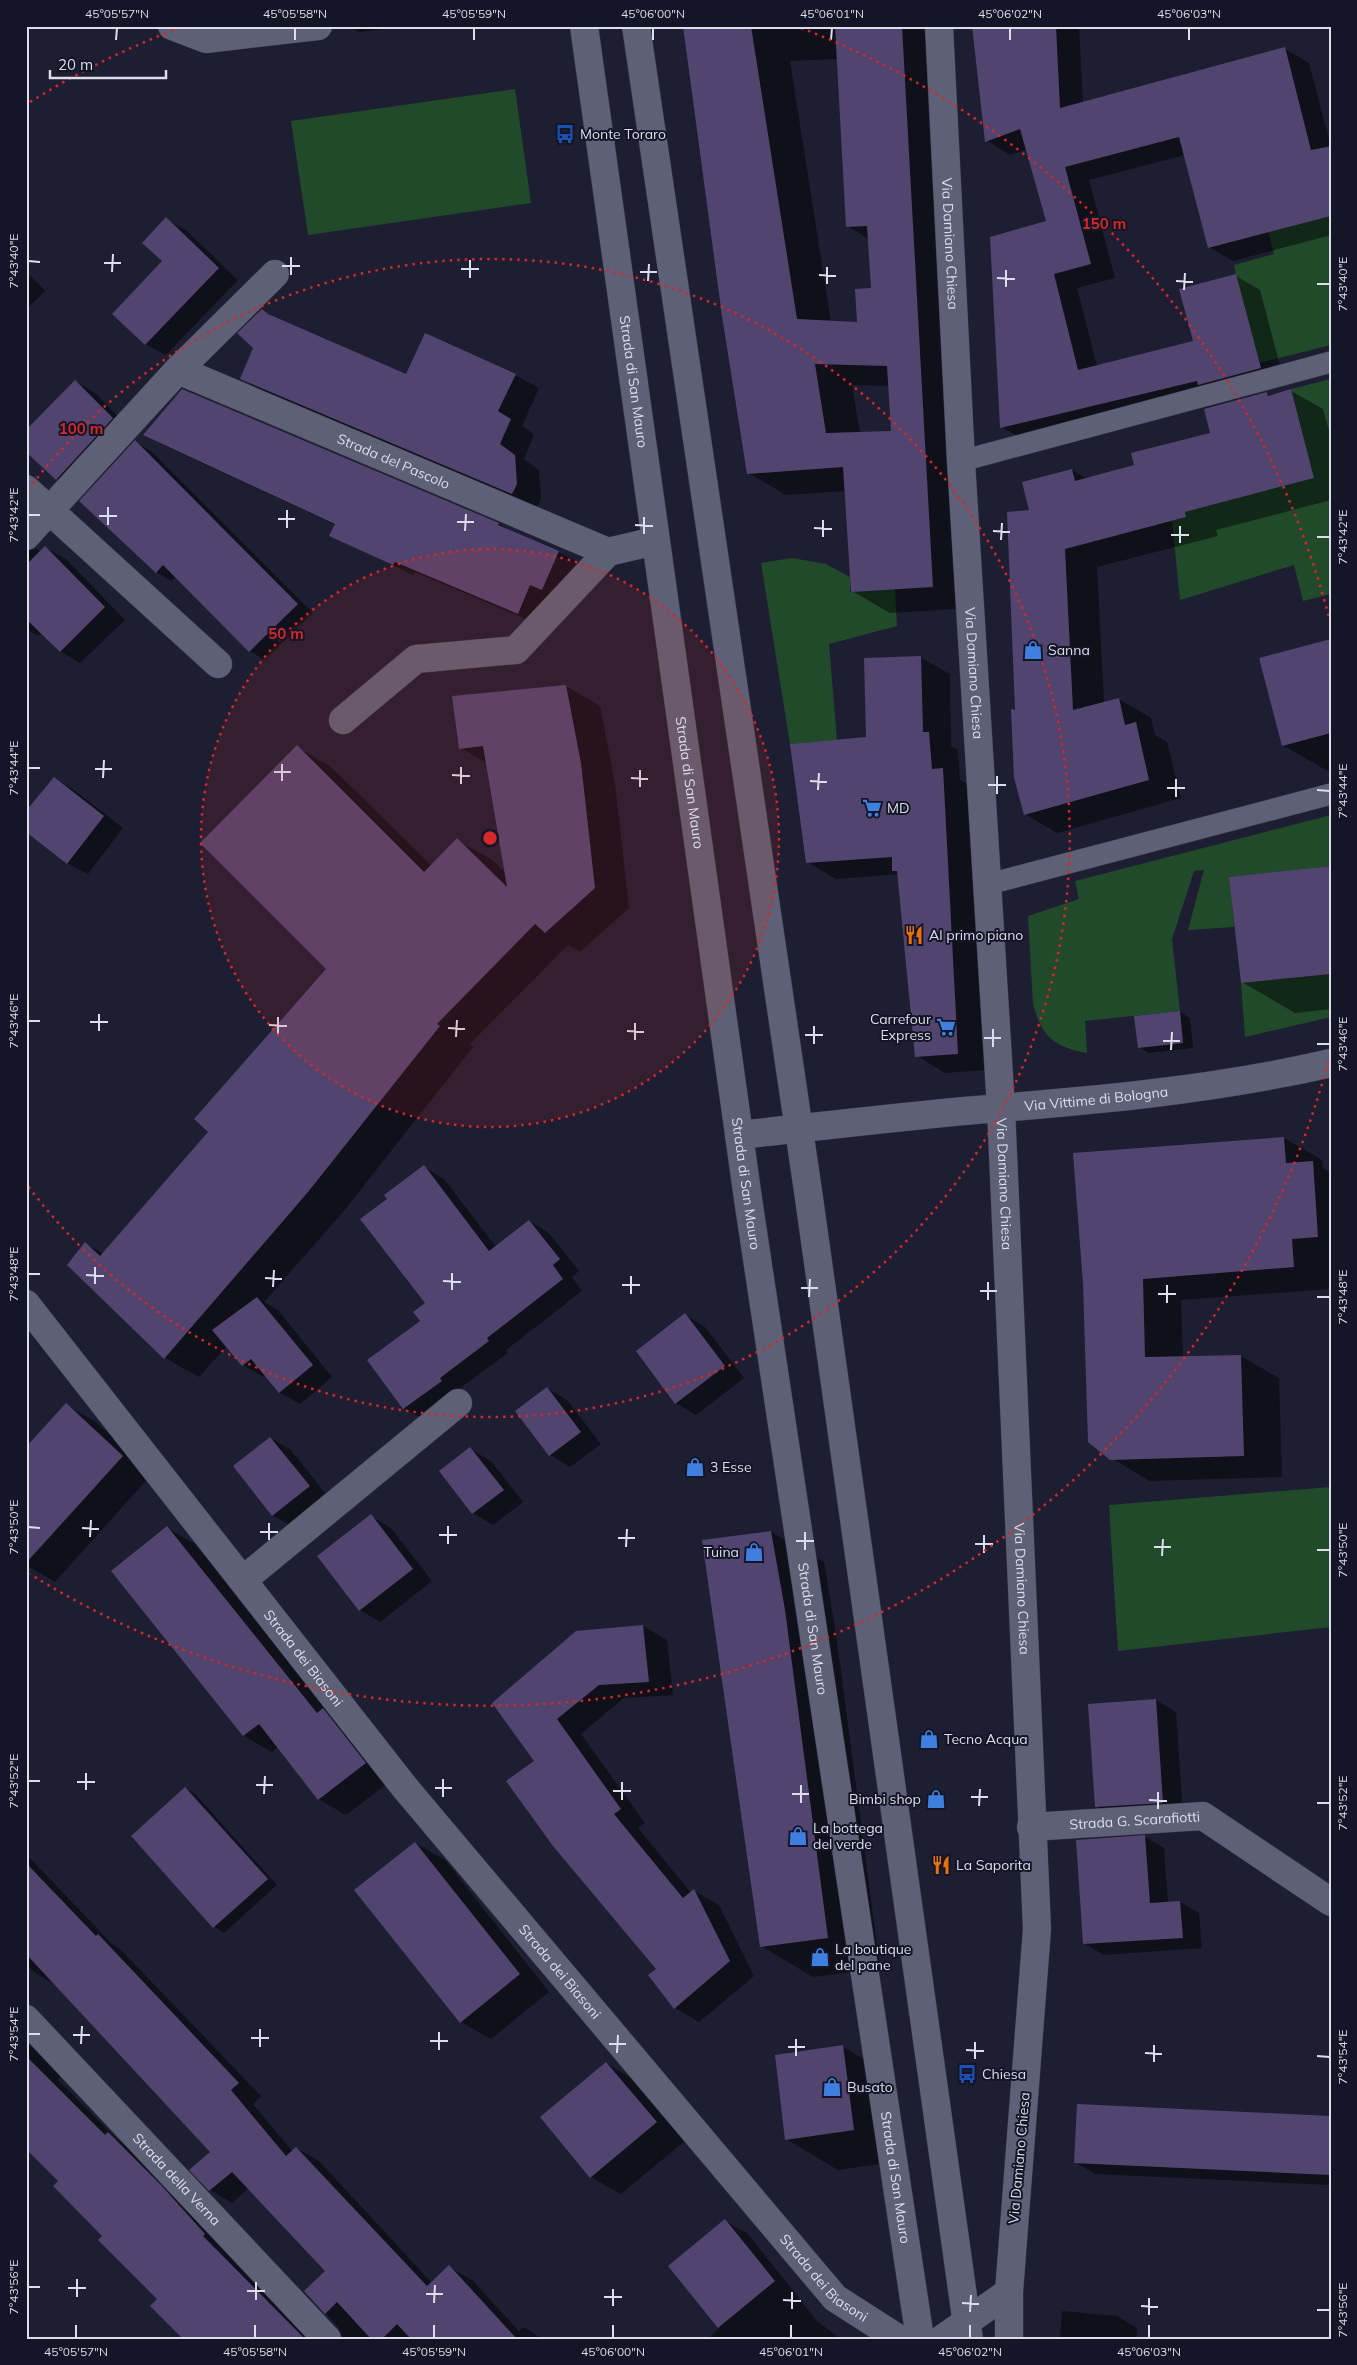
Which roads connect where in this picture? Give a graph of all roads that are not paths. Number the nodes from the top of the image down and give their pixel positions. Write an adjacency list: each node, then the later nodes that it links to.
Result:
1 (172, 26): 2 (street)
2 (318, 26)
3 (584, 26): 13 (street, Strada di San Mauro)
4 (636, 26): 21 (street)
5 (939, 26): 9 (street, Via Damiano Chiesa)
6 (275, 274): 8 (street)
7 (1331, 362): 9 (lane)
8 (178, 370): 11 (street); 14 (street, Strada del Pascolo)
9 (961, 461): 18 (street, Via Damiano Chiesa)
10 (26, 489): 11 (street)
11 (50, 510): 12 (street); 15 (street)
12 (26, 536)
13 (656, 541): 14 (street); 22 (street, Strada di San Mauro)
14 (608, 552): 16 (street)
15 (218, 664)
16 (343, 720)
17 (1331, 794): 18 (lane)
18 (985, 885): 20 (street, Via Damiano Chiesa)
19 (1331, 1063): 20 (street, Via Vittime di Bologna)
20 (1001, 1108): 21 (street, Via Vittime di Bologna); 26 (street, Via Damiano Chiesa)
21 (798, 1129): 22 (street, Via Vittime di Bologna); 30 (street)
22 (739, 1135): 33 (street, Strada di San Mauro)
23 (26, 1304): 25 (street, Strada dei Biasoni)
24 (458, 1402): 25 (street)
25 (243, 1580): 32 (street, Strada dei Biasoni)
26 (1031, 1827): 27 (street, Strada G. Scarafiotti); 29 (street, Via Damiano Chiesa)
27 (1331, 1902)
28 (26, 2019): 31 (street, Strada della Verna)
29 (1009, 2292): 30 (street); 35 (street, Via Damiano Chiesa)
30 (967, 2330): 34 (street)
31 (327, 2339)
32 (899, 2339)
33 (920, 2339)
34 (942, 2339)
35 (1009, 2339)

